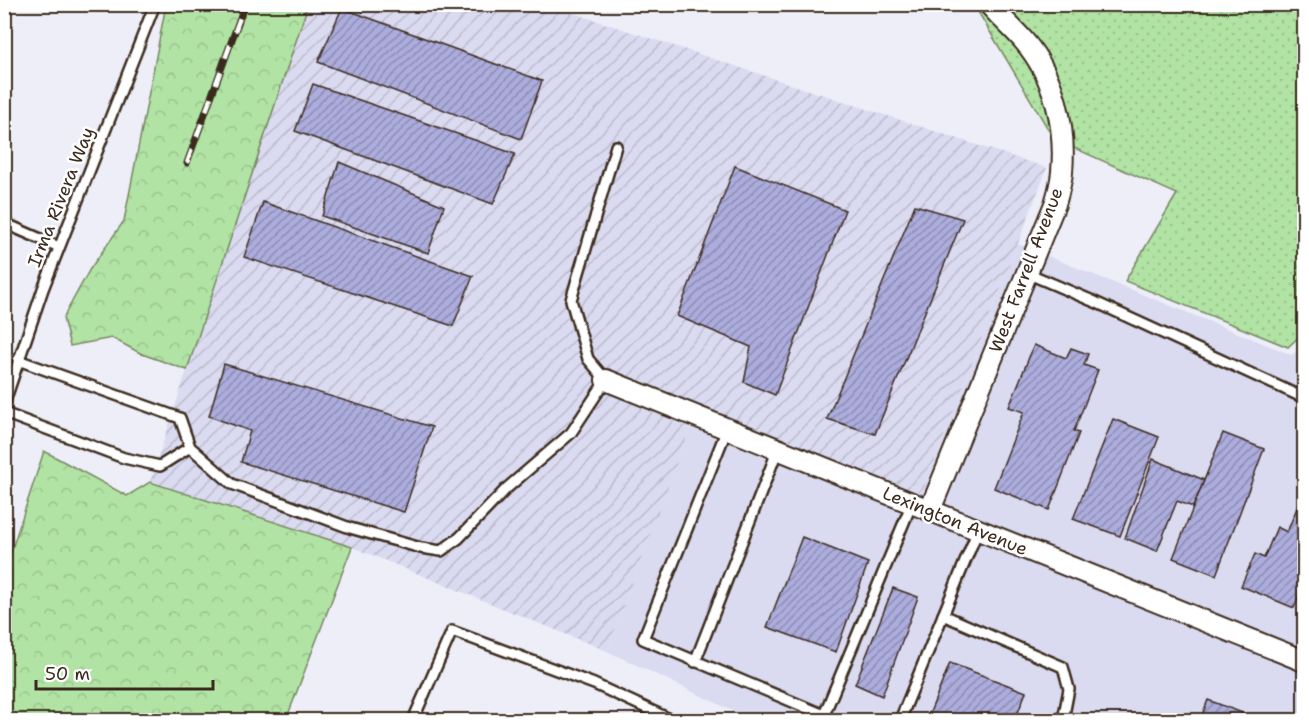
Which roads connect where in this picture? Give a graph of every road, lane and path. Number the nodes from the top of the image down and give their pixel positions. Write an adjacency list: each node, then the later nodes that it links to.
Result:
1 (155, 4): 5 (lane, Irma Rivera Way)
2 (989, 4): 6 (street, West Farrell Avenue)
3 (616, 146): 8 (lane)
4 (4, 223): 5 (lane)
5 (59, 247): 7 (lane, Irma Rivera Way)
6 (1027, 273): 9 (lane); 15 (street, West Farrell Avenue)
7 (18, 360): 10 (lane, Irma Rivera Way); 13 (lane)
8 (606, 380): 12 (street, Lexington Avenue); 13 (lane)
9 (1305, 398)
10 (4, 404)
11 (4, 413): 13 (lane)
12 (727, 429): 14 (street, Lexington Avenue); 19 (lane)
13 (190, 447)
14 (778, 449): 15 (street, Lexington Avenue); 19 (lane)
15 (921, 507): 16 (street, Lexington Avenue); 19 (lane)
16 (978, 530): 17 (lane); 18 (street, Lexington Avenue)
17 (943, 615): 22 (lane); 23 (lane)
18 (1304, 657)
19 (695, 662)
20 (413, 720): 21 (lane)
21 (672, 720)
22 (900, 720)
23 (1063, 720)

